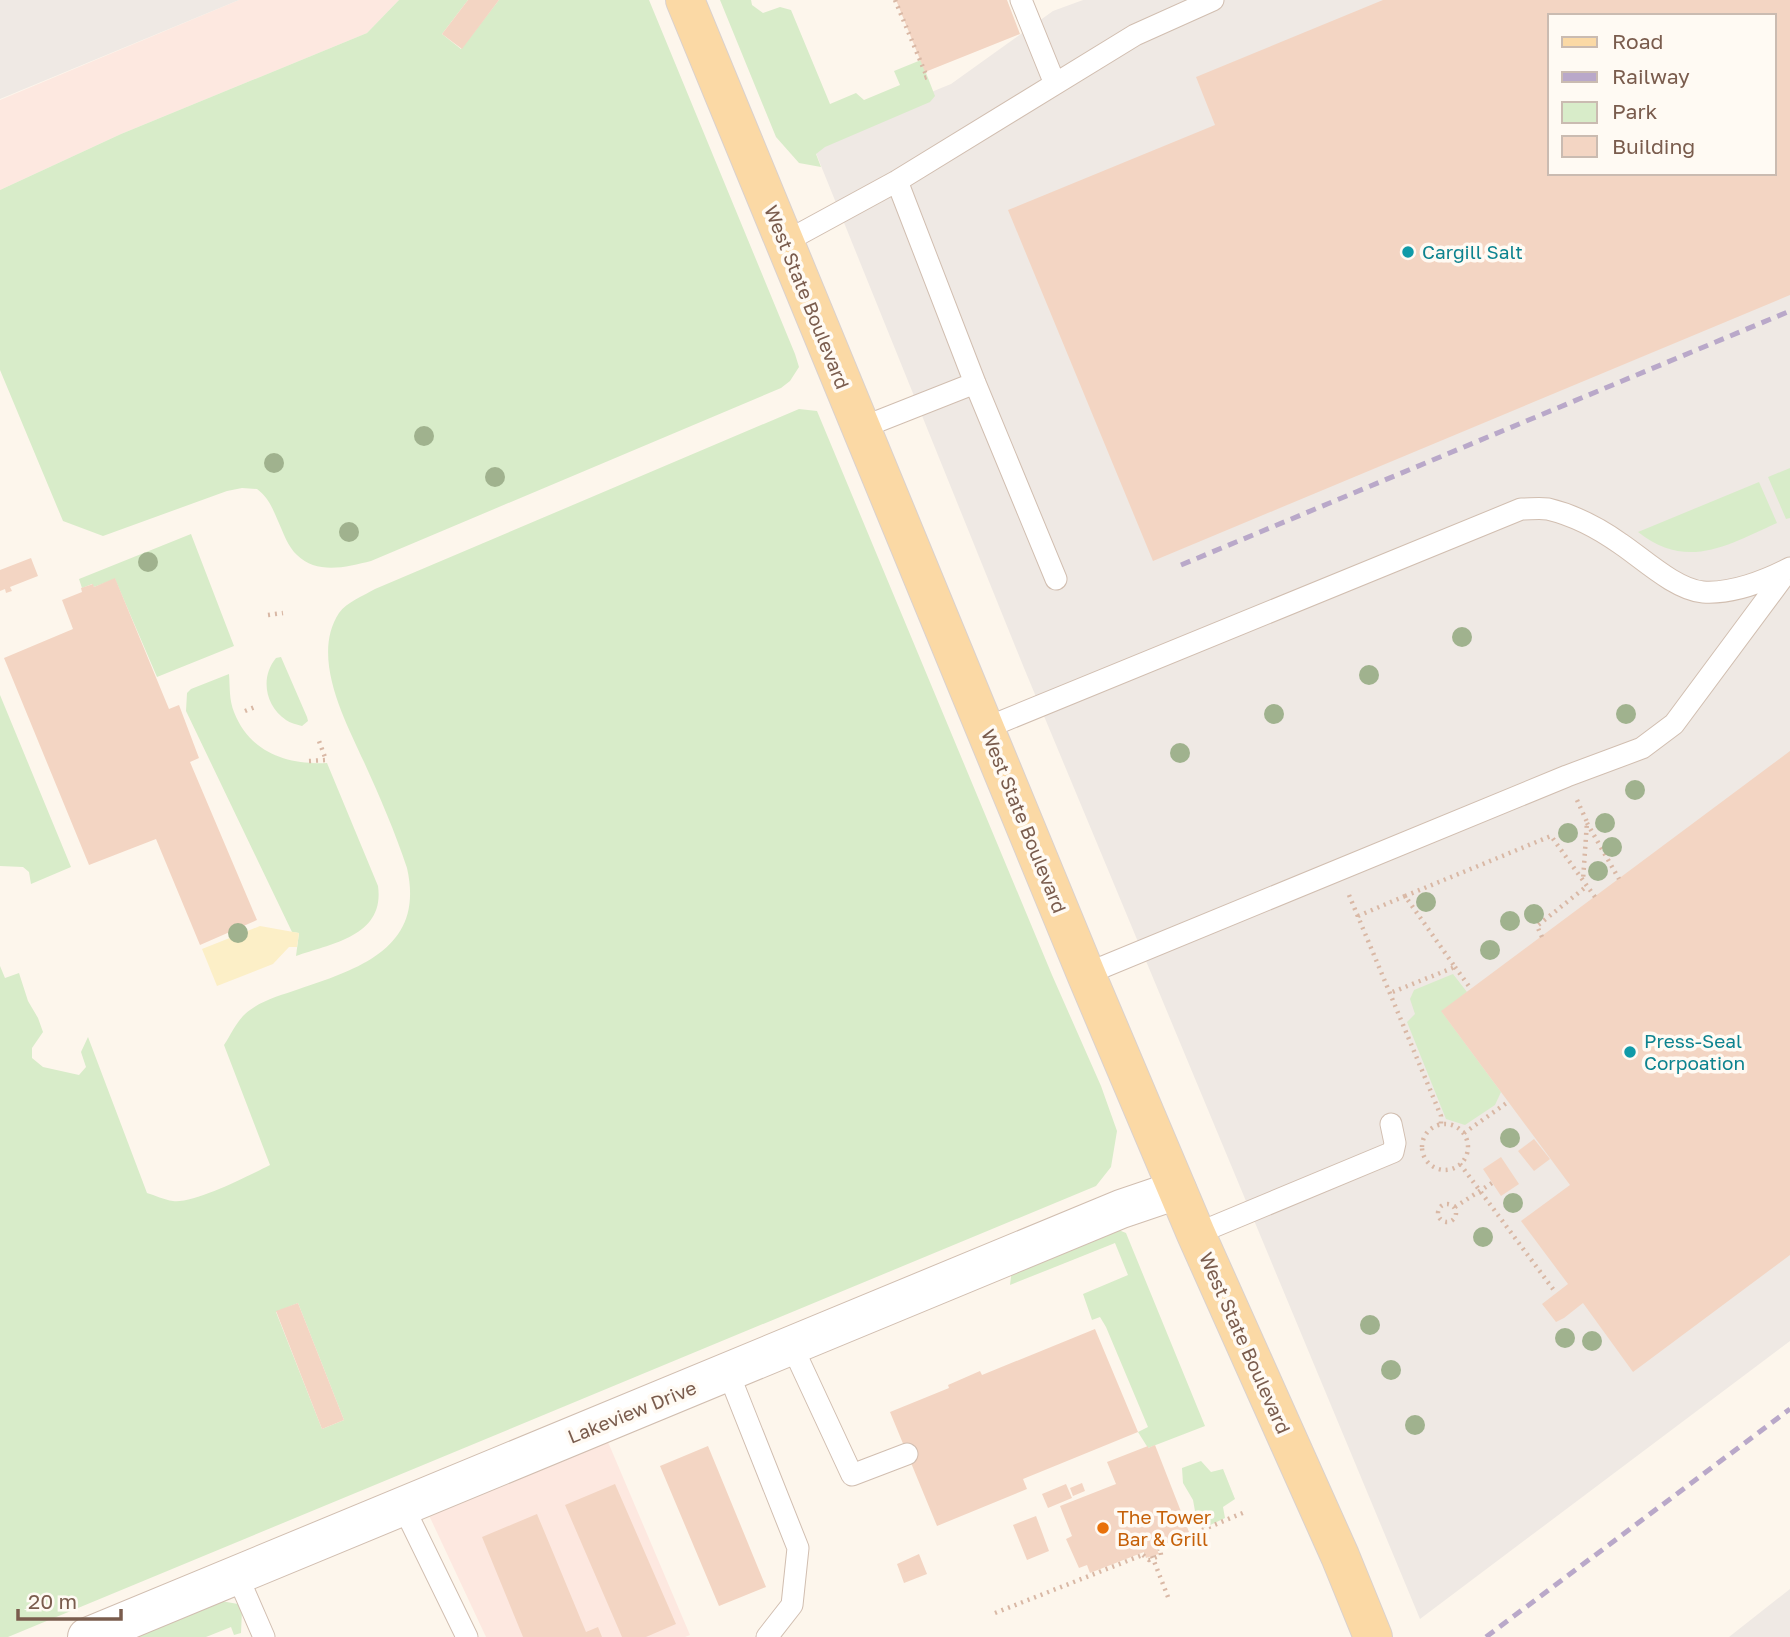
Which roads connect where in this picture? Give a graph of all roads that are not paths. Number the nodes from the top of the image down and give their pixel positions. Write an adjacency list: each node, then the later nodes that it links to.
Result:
1 (685, 0): 6 (main road, West State Boulevard)
2 (1021, 0): 4 (lane)
3 (1213, 0): 4 (lane)
4 (1055, 84): 5 (lane)
5 (897, 181): 6 (lane); 7 (lane)
6 (785, 242): 8 (main road, West State Boulevard)
7 (975, 383): 8 (lane); 10 (lane)
8 (861, 428): 11 (main road, West State Boulevard)
9 (1789, 569): 11 (lane); 12 (lane)
10 (1055, 579)
11 (986, 728): 12 (main road, West State Boulevard)
12 (1086, 974): 14 (main road, West State Boulevard)
13 (1391, 1124): 15 (lane)
14 (1177, 1191): 15 (main road, West State Boulevard); 16 (street, Lakeview Drive)
15 (1196, 1234): 27 (main road, West State Boulevard)
16 (792, 1346): 17 (street, Lakeview Drive); 18 (lane)
17 (728, 1372): 19 (street, Lakeview Drive); 21 (lane)
18 (907, 1454)
19 (403, 1506): 20 (street, Lakeview Drive); 24 (lane)
20 (237, 1575): 22 (street, Lakeview Drive); 23 (lane)
21 (792, 1605): 25 (lane); 26 (lane)
22 (87, 1637)
23 (264, 1637)
24 (467, 1637)
25 (767, 1637)
26 (787, 1637)
27 (1373, 1637)

